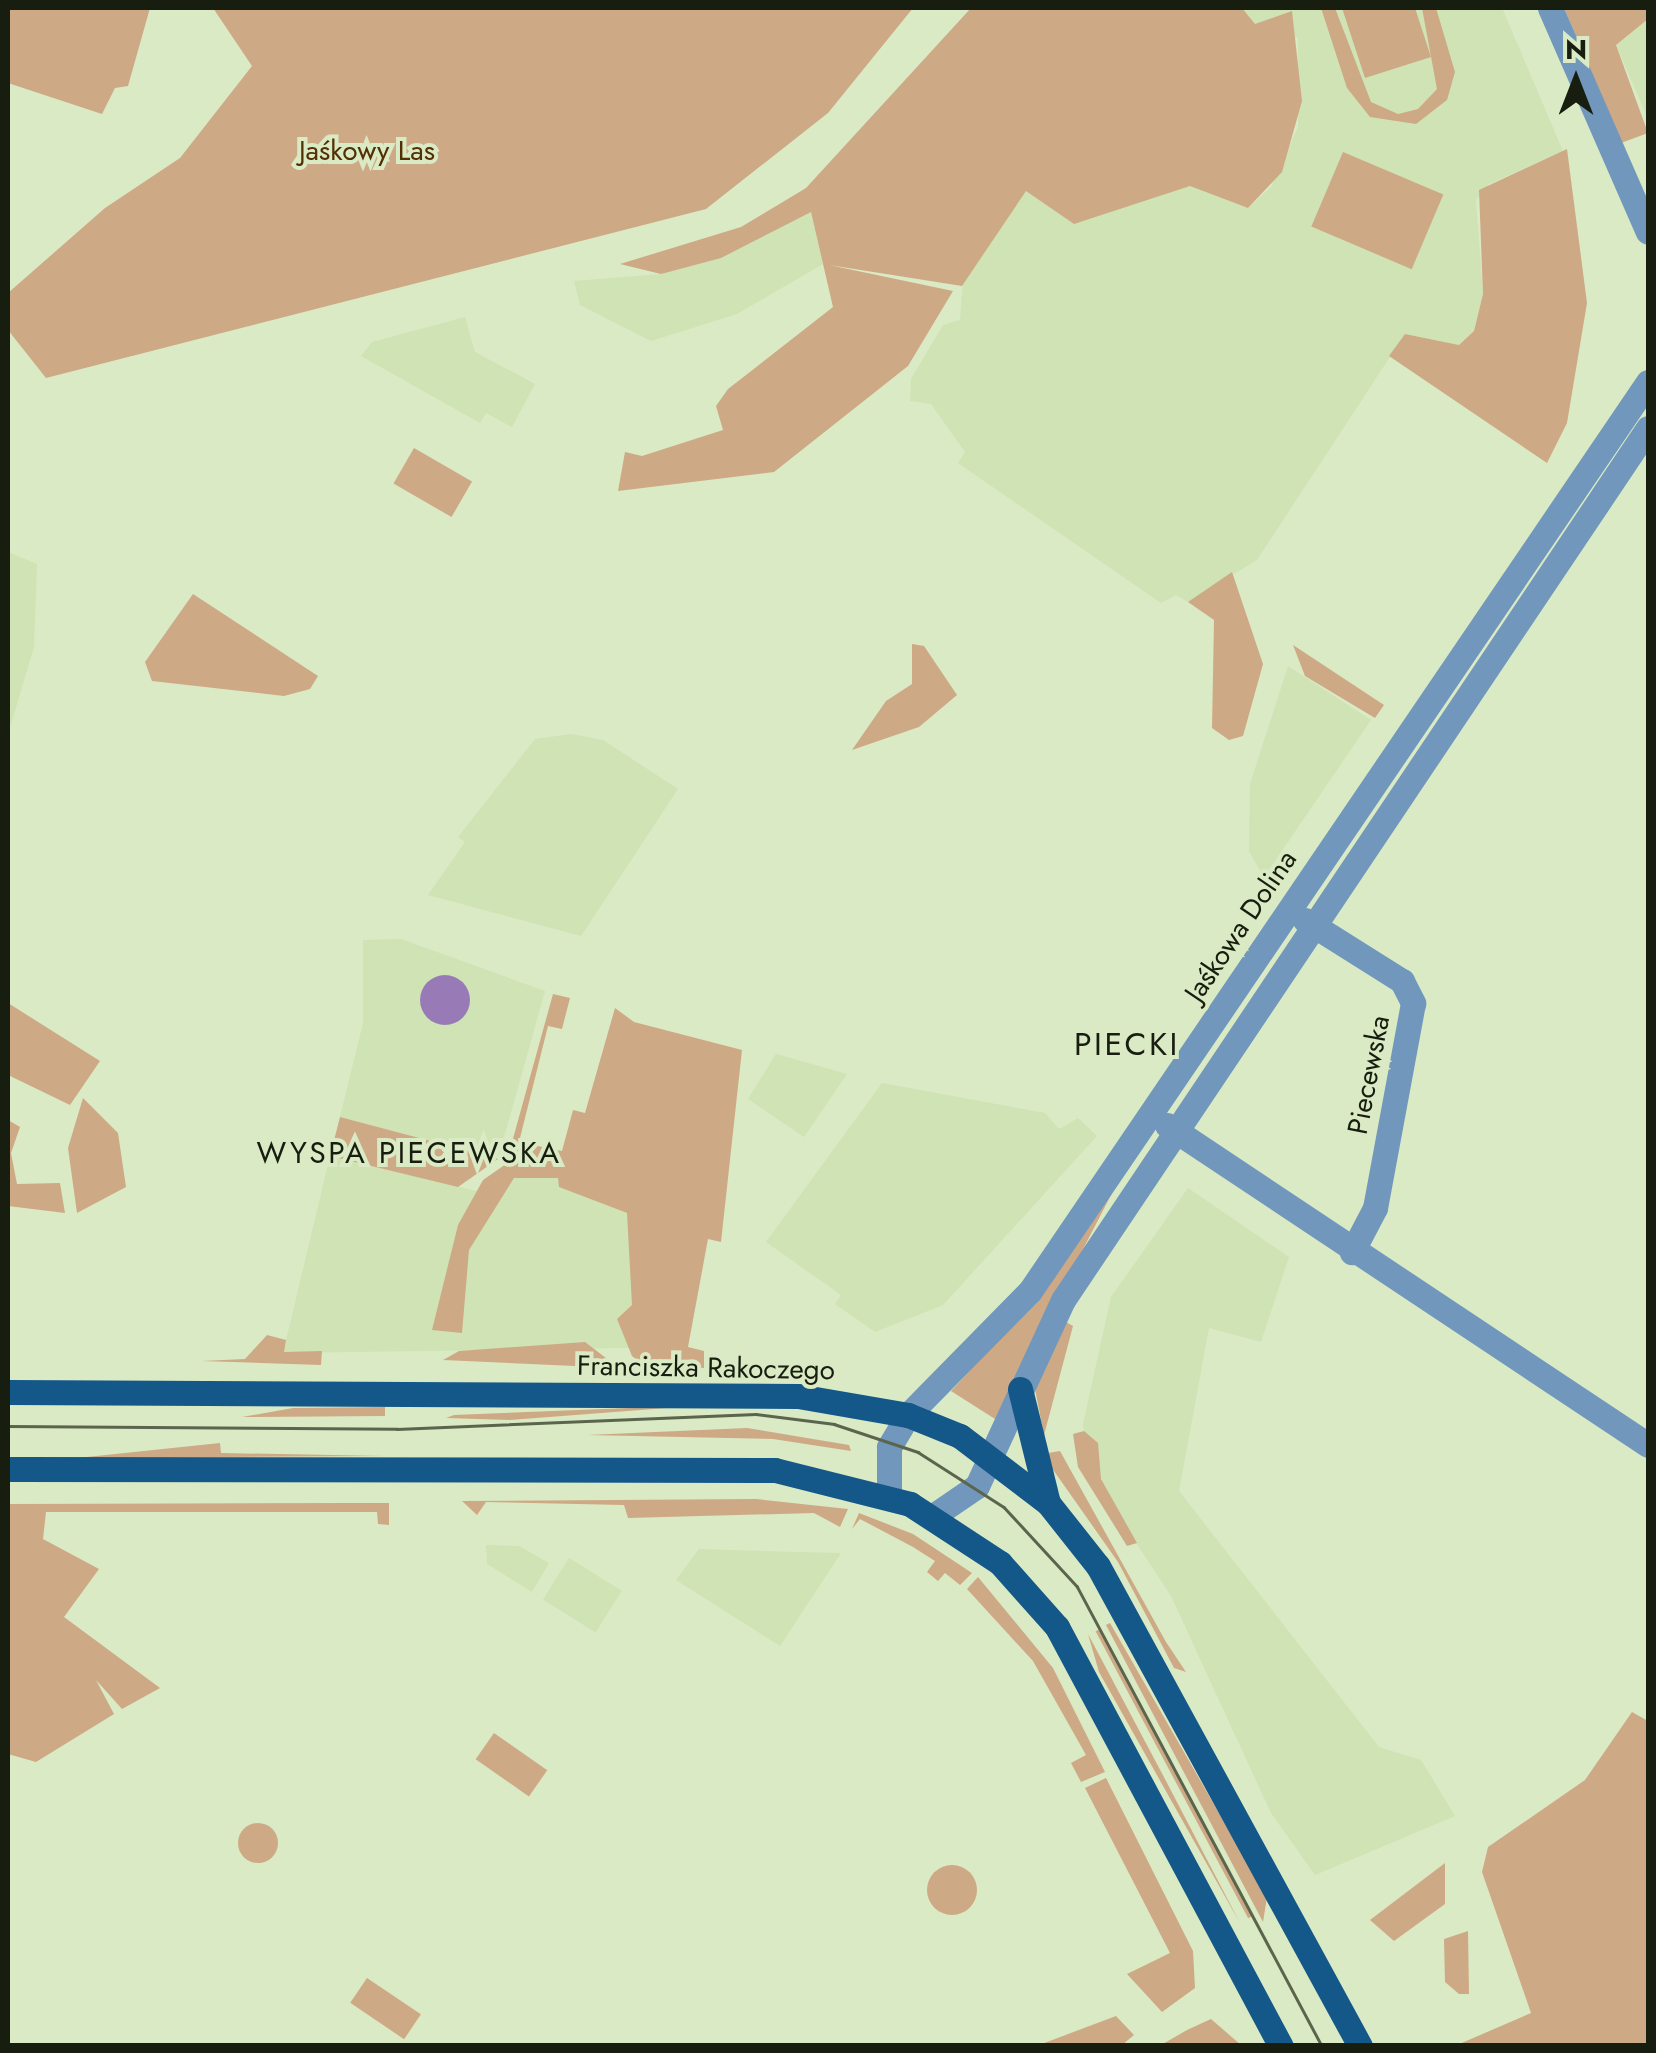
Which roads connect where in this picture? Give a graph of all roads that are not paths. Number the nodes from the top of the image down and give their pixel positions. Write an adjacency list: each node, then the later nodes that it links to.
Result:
1 (1550, 8): 2 (street)
2 (1648, 232)
3 (1648, 382): 5 (street, Jaśkowa Dolina)
4 (1648, 428): 6 (street)
5 (1288, 908): 6 (street, Piecewska); 7 (street, Jaśkowa Dolina)
6 (1315, 928): 8 (street); 9 (street, Piecewska)
7 (1150, 1114): 8 (street); 12 (street, Jaśkowa Dolina)
8 (1178, 1132): 9 (street); 10 (street)
9 (1352, 1252): 13 (street)
10 (1020, 1389): 14 (street); 17 (main road)
11 (8, 1392): 12 (main road, Franciszka Rakoczego)
12 (908, 1415): 14 (main road, Franciszka Rakoczego); 16 (street, Jaśkowa Dolina)
13 (1648, 1445)
14 (994, 1458): 17 (main road, Franciszka Rakoczego); 18 (street)
15 (8, 1469): 16 (main road)
16 (888, 1495): 18 (main road)
17 (1048, 1502): 20 (main road, Franciszka Rakoczego)
18 (933, 1516): 19 (main road)
19 (1281, 2046)
20 (1360, 2046)

